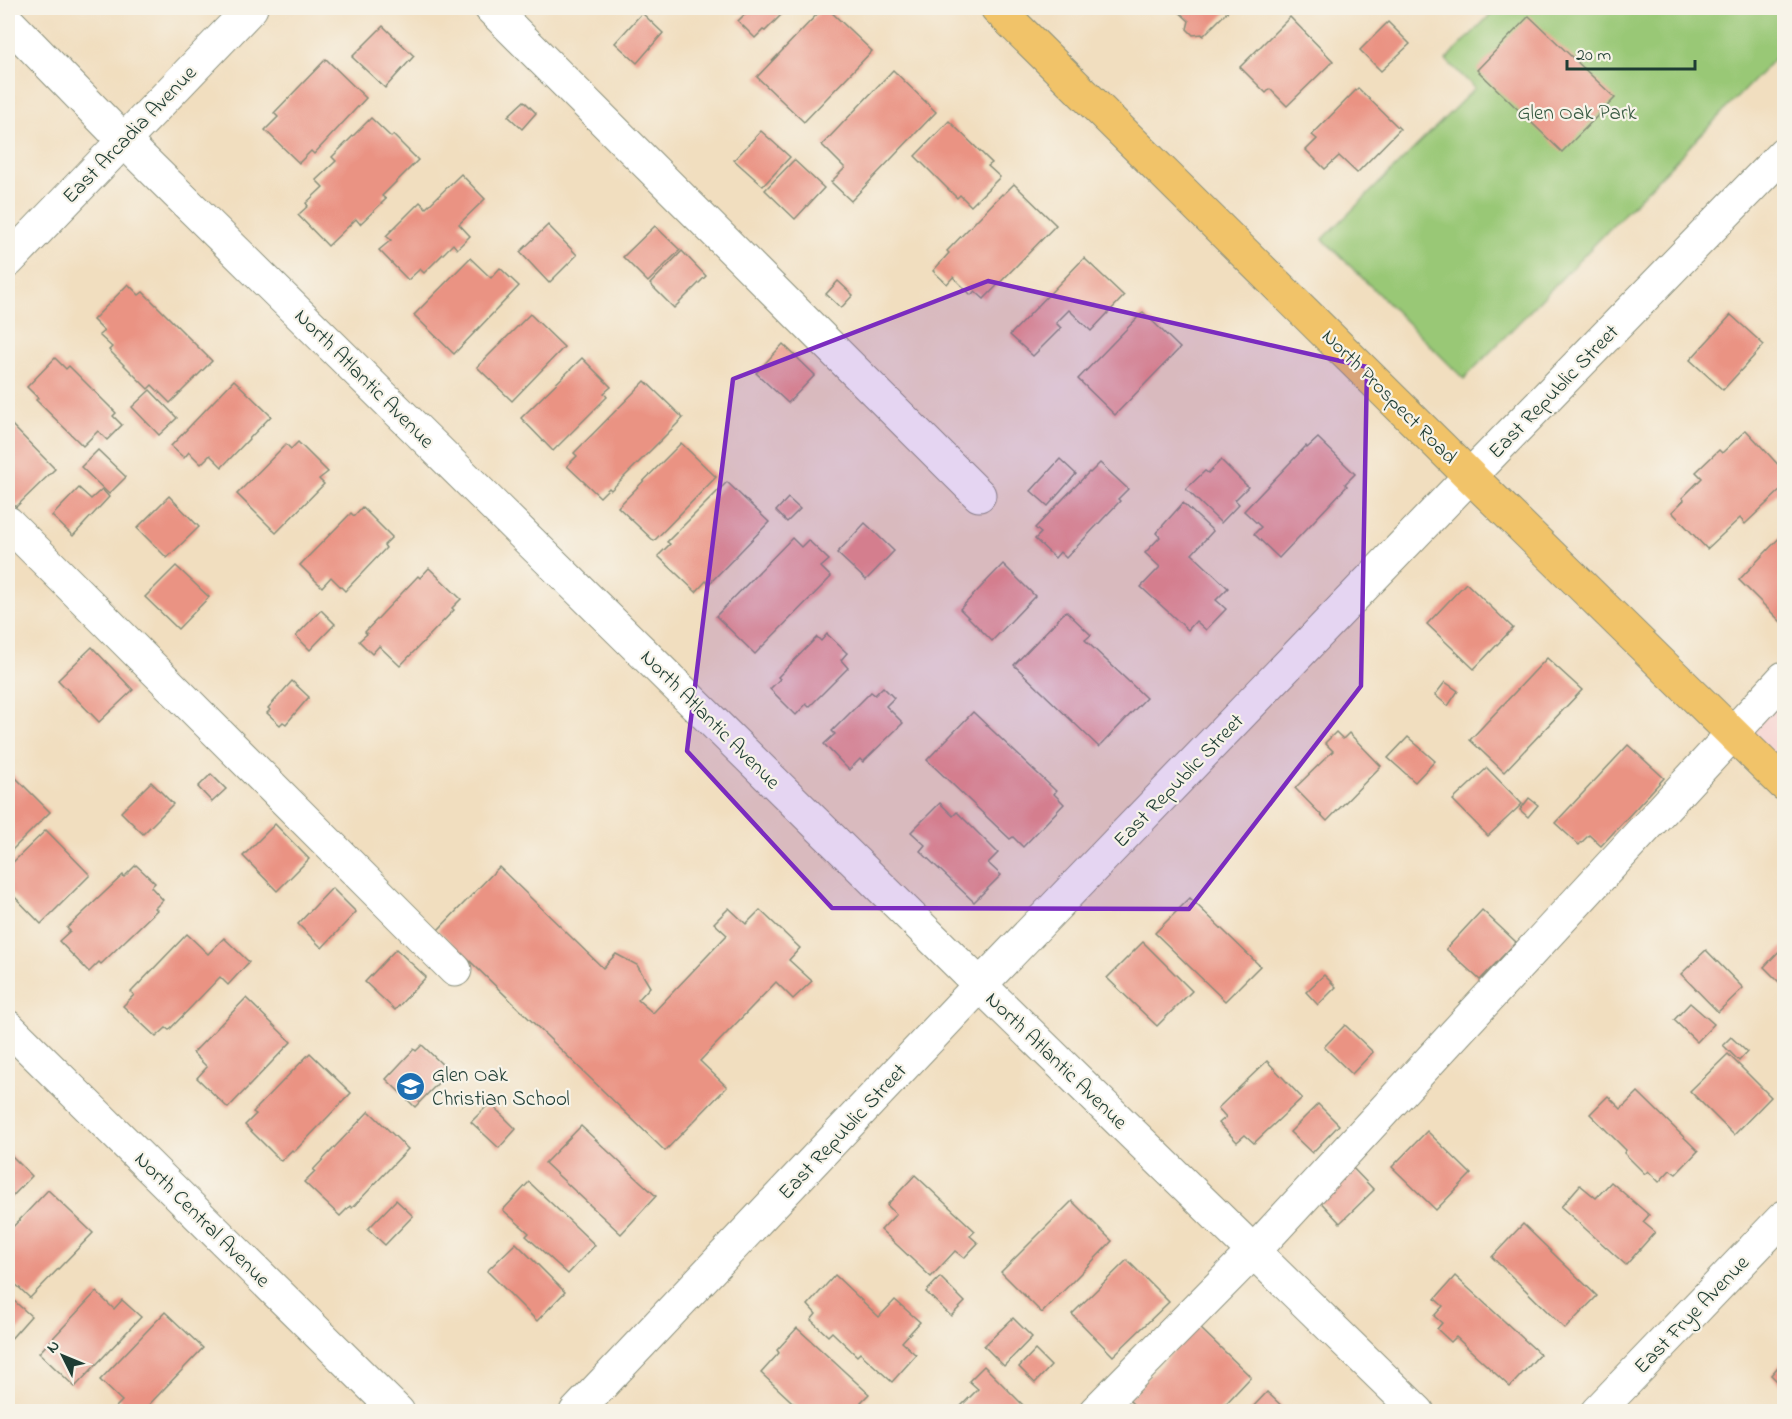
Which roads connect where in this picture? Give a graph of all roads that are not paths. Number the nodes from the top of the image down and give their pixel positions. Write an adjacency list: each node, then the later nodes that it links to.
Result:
1 (251, 8): 5 (street, East Arcadia Avenue)
2 (491, 8): 9 (street)
3 (997, 8): 8 (main road, North Prospect Road)
4 (8, 22): 5 (street, North Atlantic Avenue)
5 (123, 140): 7 (street, East Arcadia Avenue); 15 (street, North Atlantic Avenue)
6 (1785, 153): 8 (street, East Republic Street)
7 (8, 261)
8 (1470, 476): 12 (main road, North Prospect Road); 15 (street, East Republic Street)
9 (979, 495)
10 (8, 523): 14 (street)
11 (1785, 678): 12 (street)
12 (1732, 733): 13 (main road, North Prospect Road); 18 (street)
13 (1785, 784)
14 (455, 970)
15 (980, 985): 18 (street, North Atlantic Avenue); 20 (street, East Republic Street)
16 (8, 1027): 19 (street, North Central Avenue)
17 (1785, 1217): 23 (street, East Frye Avenue)
18 (1254, 1251): 21 (street); 22 (street, North Atlantic Avenue)
19 (398, 1412)
20 (576, 1412)
21 (1095, 1412)
22 (1418, 1412)
23 (1597, 1412)

